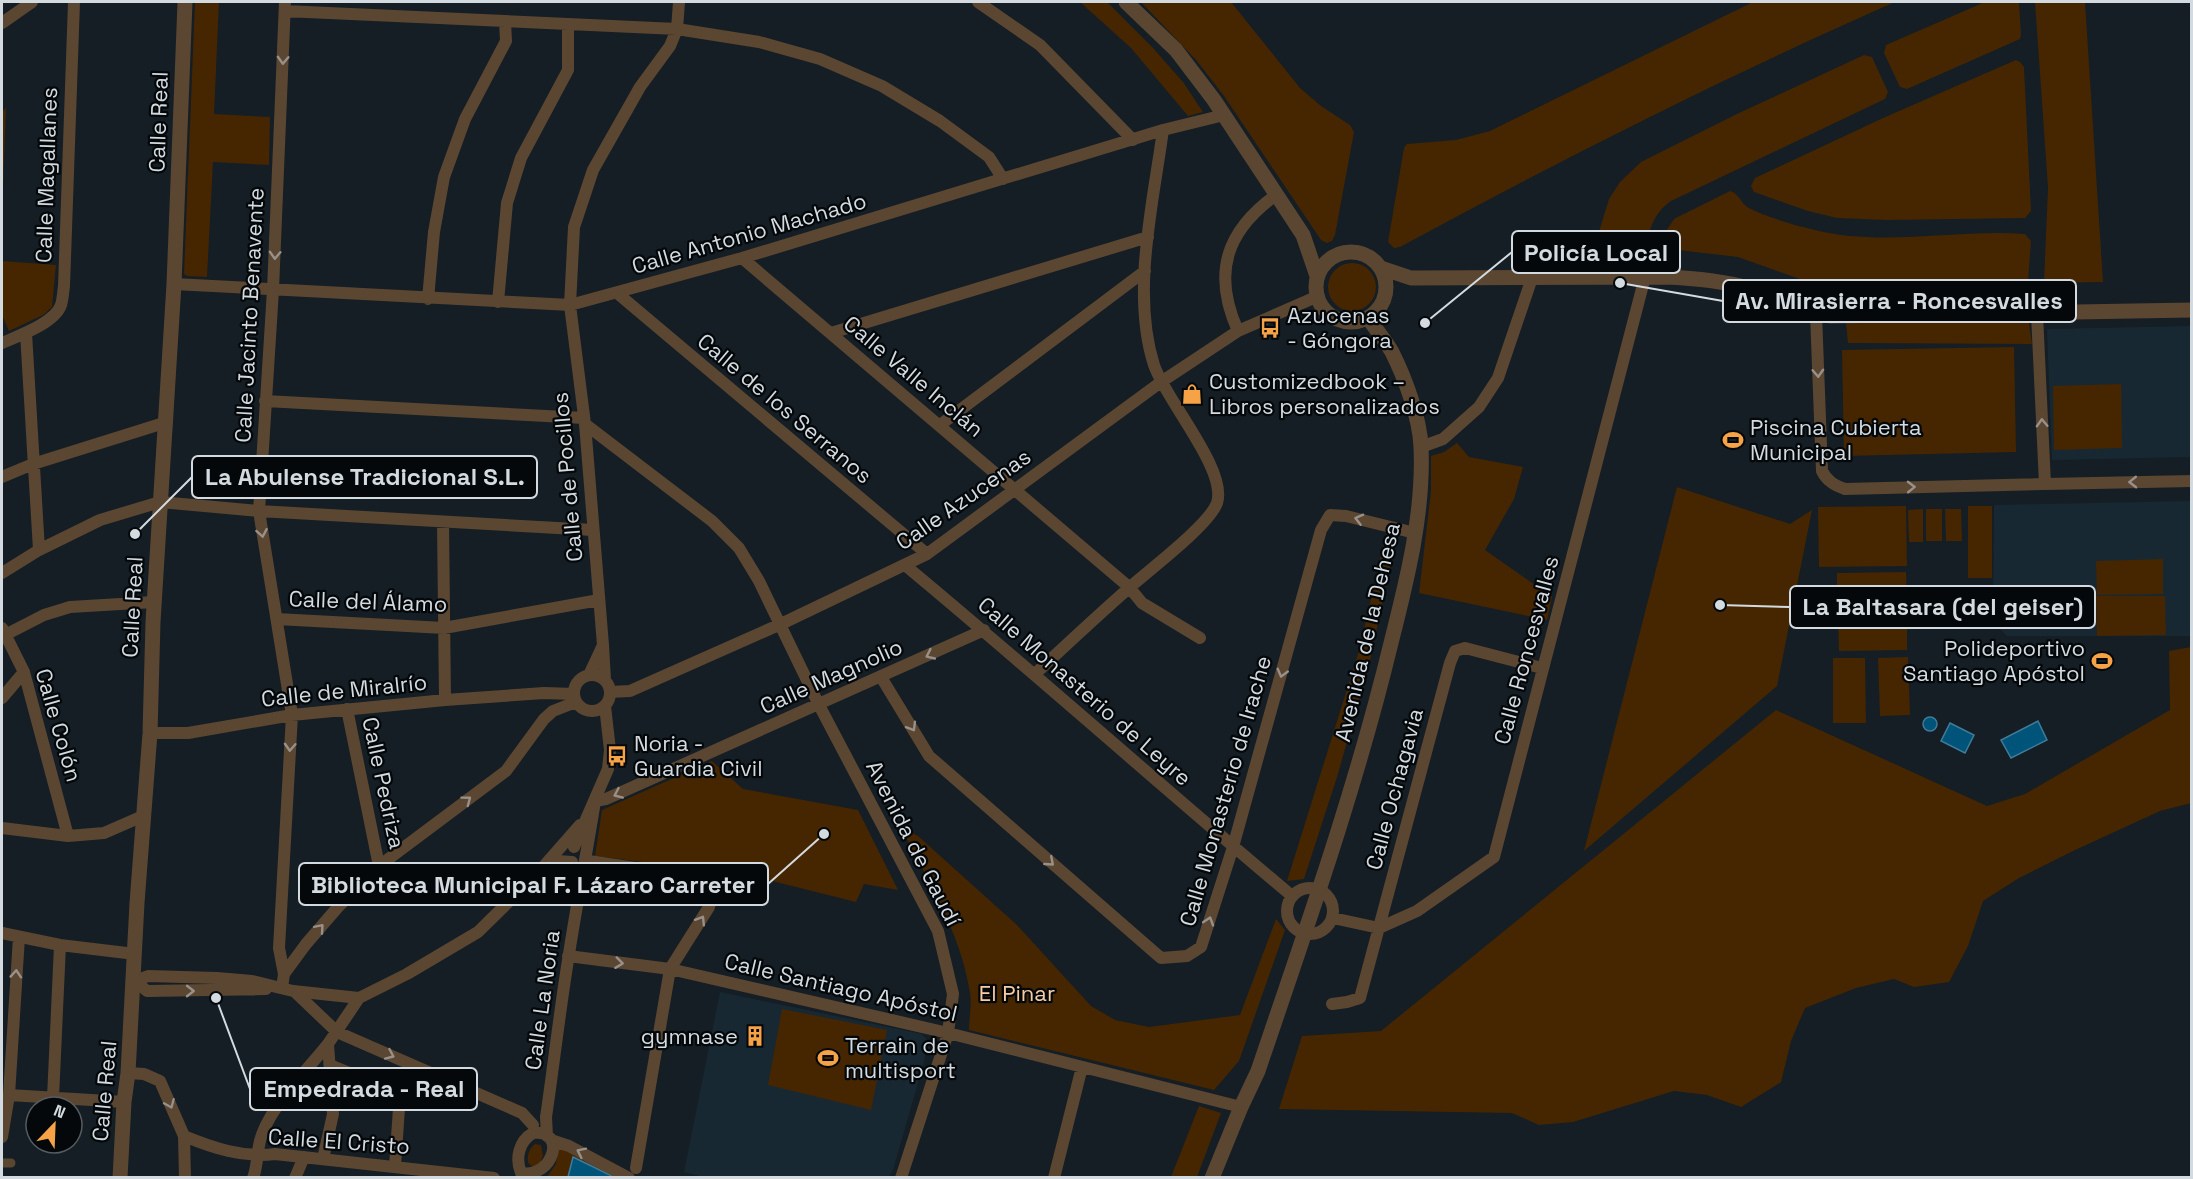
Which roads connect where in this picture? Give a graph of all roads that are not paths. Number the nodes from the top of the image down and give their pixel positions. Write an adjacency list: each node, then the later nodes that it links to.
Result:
1 (32, 2): 9 (street)
2 (74, 2): 40 (street, Calle Magallanes)
3 (185, 2): 27 (street, Calle Real)
4 (679, 2): 11 (street)
5 (978, 2): 14 (street)
6 (1126, 2): 12 (street)
7 (285, 6): 8 (street); 28 (street, Calle Jacinto Benavente, one-way to 28)
8 (505, 21): 10 (street); 32 (street)
9 (2, 23)
10 (568, 24): 11 (street); 33 (street)
11 (677, 29): 15 (street); 34 (street, Calle de Pocillos)
12 (1224, 115): 13 (street, Calle Antonio Machado); 16 (street)
13 (1163, 130): 14 (street, Calle Antonio Machado); 18 (street)
14 (1133, 140): 15 (street, Calle Antonio Machado)
15 (1003, 179): 20 (street, Calle Antonio Machado)
16 (1276, 195): 17 (street); 39 (street)
17 (1303, 235): 19 (street); 23 (street)
18 (1148, 237): 22 (street); 41 (street)
19 (1334, 256): 21 (street); 23 (street)
20 (742, 258): 30 (street, Calle Antonio Machado); 41 (street, Calle Valle Inclán)
21 (1381, 268): 25 (street); 29 (street)
22 (1145, 271): 43 (street); 47 (street)
23 (1317, 276): 31 (street)
24 (1645, 277): 26 (street); 36 (street); 73 (street, Calle Roncesvalles)
25 (1411, 278): 26 (street); 29 (street)
26 (1532, 278): 48 (street)
27 (174, 284): 28 (street, Calle Antonio Machado); 46 (street, Calle Real)
28 (273, 290): 32 (street, Calle Antonio Machado); 44 (street, Calle Jacinto Benavente)
29 (1387, 290): 38 (street)
30 (617, 293): 34 (street, Calle Antonio Machado); 60 (street, Calle de los Serranos)
31 (1317, 297): 38 (street); 39 (street, Calle Azucenas)
32 (428, 299): 33 (street, Calle Antonio Machado)
33 (498, 302): 34 (street, Calle Antonio Machado)
34 (570, 305): 45 (street, Calle de Pocillos)
35 (2192, 310): 37 (street)
36 (1816, 314): 37 (street); 52 (street, one-way to 52)
37 (2037, 314): 52 (street, one-way to 37)
38 (1369, 319): 48 (street, Avenida de la Dehesa)
39 (1238, 331): 43 (street, Calle Azucenas)
40 (26, 333): 42 (street); 49 (street)
41 (831, 333): 47 (street, Calle Valle Inclán)
42 (2, 343)
43 (1161, 382): 53 (street, Calle Azucenas); 63 (street)
44 (265, 401): 45 (street); 55 (street, Calle Jacinto Benavente)
45 (585, 421): 57 (street, Calle de Pocillos); 67 (street, Avenida de Gaudí)
46 (167, 422): 49 (street); 54 (street, Calle Real)
47 (940, 425): 53 (street, Calle Valle Inclán)
48 (1421, 447): 58 (street, Avenida de la Dehesa)
49 (33, 464): 50 (street); 59 (street)
50 (2, 477)
51 (2192, 481): 52 (street, one-way to 52)
52 (2045, 484)
53 (1015, 489): 60 (street, Calle Azucenas); 63 (street, Calle Valle Inclán)
54 (160, 502): 55 (street); 59 (street); 65 (street, Calle Real)
55 (258, 511): 56 (street); 66 (street, Calle Jacinto Benavente, one-way to 66)
56 (443, 522): 57 (street); 68 (street)
57 (593, 530): 64 (street, Calle de Pocillos)
58 (1415, 533): 95 (street, Calle Monasterio de Irache, one-way to 95); 100 (street, Avenida de la Dehesa)
59 (39, 550): 62 (street)
60 (927, 554): 61 (street, Calle Azucenas)
61 (906, 566): 67 (street, Calle Azucenas); 69 (street, Calle Monasterio de Leyre)
62 (2, 573)
63 (1130, 587): 71 (street, Calle Valle Inclán); 75 (street)
64 (599, 600): 68 (street, Calle del Álamo); 72 (street, Calle de Pocillos)
65 (154, 602): 70 (street); 89 (street, Calle Real)
66 (277, 619): 68 (street, Calle del Álamo); 88 (street, Calle Jacinto Benavente)
67 (781, 624): 79 (street, Calle Azucenas); 84 (street, Avenida de Gaudí)
68 (444, 628): 83 (street)
69 (984, 630): 75 (street, Calle Monasterio de Leyre); 77 (street, Calle Magnolio, one-way to 77)
70 (3, 631): 74 (street, Calle Colón)
71 (1200, 638)
72 (603, 645): 76 (street); 78 (street, Calle de Pocillos)
73 (1542, 668): 103 (street, Calle Roncesvalles); 103 (street, Calle Ochagavia)
74 (24, 672): 81 (street); 94 (street, Calle Colón)
75 (1035, 674): 95 (street, Calle Monasterio de Leyre)
76 (589, 675): 78 (street); 82 (street)
77 (881, 677): 84 (street, Calle Magnolio); 95 (street, Calle Monasterio de Irache, one-way to 95)
78 (605, 680): 79 (street)
79 (610, 692): 85 (street)
80 (544, 693): 82 (street, Calle de Miralrío); 83 (street, Calle de Miralrío); 87 (street)
81 (2, 698)
82 (575, 698): 85 (street); 87 (street)
83 (445, 700): 86 (street, Calle de Miralrío)
84 (819, 705): 90 (street, Calle Magnolio, one-way to 90); 120 (street, Avenida de Gaudí)
85 (606, 706): 90 (street)
86 (347, 709): 88 (street, Calle de Miralrío); 98 (street, Calle Pedriza)
87 (553, 711): 98 (street, one-way to 87)
88 (292, 715): 89 (street, Calle de Miralrío); 109 (street, Calle Jacinto Benavente, one-way to 109)
89 (150, 733): 91 (street, Calle Real)
90 (595, 801): 92 (street); 97 (street)
91 (143, 816): 94 (street); 110 (street, Calle Real)
92 (586, 818): 96 (street); 97 (street)
93 (2, 828): 94 (street)
94 (68, 836)
95 (1233, 847): 101 (street, Calle Monasterio de Leyre)
96 (553, 853): 97 (street); 99 (street)
97 (578, 856): 99 (street); 111 (street, Calle La Noria); 112 (street, one-way to 97)
98 (379, 866): 107 (street, one-way to 98)
99 (541, 870): 116 (street)
100 (1319, 889): 101 (street); 102 (street); 105 (street, Avenida de la Dehesa)
101 (1292, 896): 105 (street)
102 (1333, 918): 103 (street); 105 (street)
103 (1379, 928): 117 (street, Calle Ochagavia)
104 (2, 933): 106 (street)
105 (1304, 934): 131 (street, Avenida de la Dehesa)
106 (19, 937): 108 (street); 118 (street, one-way to 106)
107 (306, 944): 109 (street); 113 (street)
108 (60, 945): 110 (street); 127 (street)
109 (279, 948): 113 (street, Calle Jacinto Benavente)
110 (135, 954): 114 (street, Calle Real)
111 (568, 956): 112 (street, Calle Santiago Apóstol, one-way to 112); 125 (street, Calle La Noria)
112 (670, 969): 120 (street, Calle Santiago Apóstol); 140 (street)
113 (284, 974): 115 (street, Calle Jacinto Benavente)
114 (135, 981): 115 (street); 124 (street, Calle Real)
115 (288, 990): 116 (street); 119 (street)
116 (359, 998): 119 (street)
117 (1332, 1004)
118 (8, 1011): 126 (street)
119 (337, 1032): 121 (street); 132 (street, one-way to 132)
120 (948, 1033): 123 (street, Calle Santiago Apóstol); 147 (street, Avenida de Gaudí)
121 (328, 1044): 122 (street); 136 (street)
122 (330, 1065): 138 (street); 139 (street)
123 (1082, 1067): 131 (street, Calle Santiago Apóstol); 148 (street)
124 (128, 1073): 130 (street, Calle Real); 134 (street, one-way to 134)
125 (551, 1084): 132 (street, Calle La Noria); 135 (street, Calle La Noria)
126 (9, 1095): 128 (street); 133 (street)
127 (52, 1095)
128 (24, 1096)
129 (84, 1100): 130 (street)
130 (124, 1102): 142 (street, Calle Real)
131 (1241, 1107): 149 (street, Avenida de la Dehesa)
132 (531, 1130): 135 (street); 141 (street)
133 (2, 1133)
134 (184, 1137): 136 (street, Calle El Cristo); 143 (street)
135 (549, 1138): 140 (street, one-way to 135); 141 (street)
136 (257, 1156): 137 (street, Calle El Cristo); 144 (street)
137 (304, 1157): 138 (street, Calle El Cristo); 145 (street)
138 (323, 1159): 139 (street, Calle El Cristo)
139 (394, 1166): 146 (street, Calle El Cristo)
140 (634, 1174)
141 (526, 1176)
142 (120, 1178)
143 (185, 1178)
144 (253, 1178)
145 (295, 1178)
146 (494, 1178)
147 (901, 1178)
148 (1054, 1178)
149 (1212, 1178)

